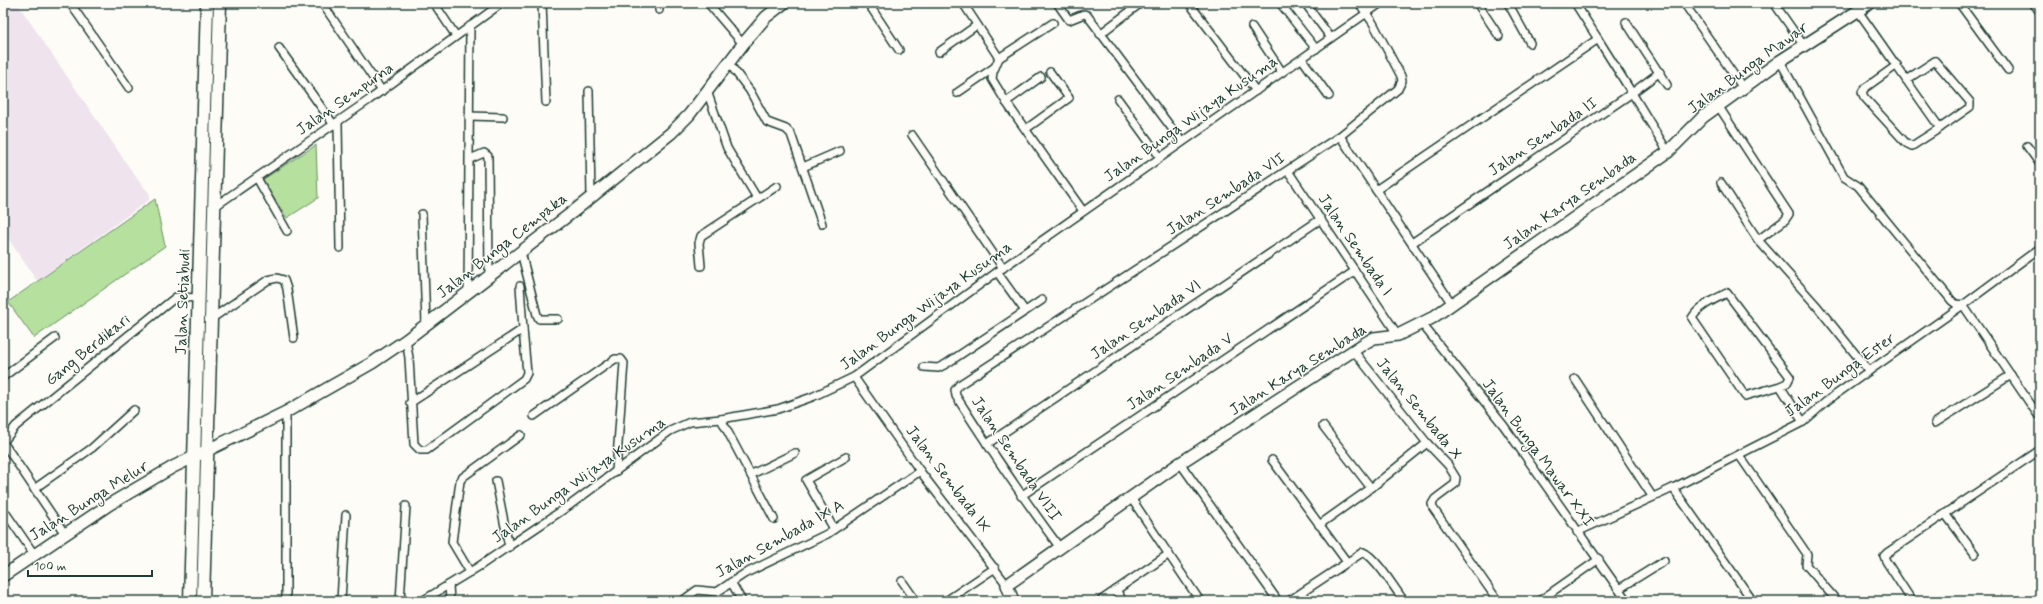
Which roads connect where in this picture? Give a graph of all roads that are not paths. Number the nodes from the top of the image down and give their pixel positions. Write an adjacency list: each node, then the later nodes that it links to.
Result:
1 (70, 3): 60 (street)
2 (207, 3): 97 (main road, Jalan Setiabudi)
3 (220, 3): 95 (main road, Jalan Setiabudi)
4 (322, 3): 62 (street)
5 (434, 3): 36 (street)
6 (542, 3): 70 (street)
7 (708, 3): 41 (street)
8 (784, 3): 41 (street, Jalan Bunga Cempaka)
9 (868, 3): 45 (street)
10 (963, 3): 32 (street)
11 (1057, 3): 35 (street)
12 (1141, 3): 35 (street)
13 (1189, 3): 65 (street)
14 (1280, 3): 44 (street)
15 (1305, 3): 38 (street)
16 (1359, 3): 29 (street)
17 (1381, 3): 29 (street, Jalan Bunga Wijaya Kusuma)
18 (1477, 3): 37 (street)
19 (1508, 3): 40 (street)
20 (1575, 3): 39 (street)
21 (1684, 3): 61 (street)
22 (1774, 3): 42 (street)
23 (1870, 3): 27 (street, Jalan Bunga Mawar)
24 (1959, 3): 53 (street)
25 (2033, 3): 28 (street)
26 (500, 4): 33 (street, Jalan Sempurna)
27 (1858, 11): 42 (street, Jalan Bunga Mawar); 51 (street)
28 (2040, 12)
29 (1366, 13): 38 (street, Jalan Bunga Wijaya Kusuma); 79 (street, Jalan Sembada VII)
30 (1626, 22): 56 (street)
31 (1053, 23): 47 (street)
32 (977, 25): 46 (street); 47 (street)
33 (470, 26): 36 (street, Jalan Sempurna); 73 (street)
34 (1252, 27): 55 (street)
35 (1100, 34): 80 (street)
36 (456, 36): 62 (street, Jalan Sempurna)
37 (1499, 36)
38 (1331, 38): 44 (street, Jalan Bunga Wijaya Kusuma)
39 (1598, 39): 67 (street); 92 (street)
40 (1530, 43)
41 (743, 44): 50 (street, Jalan Bunga Cempaka)
42 (1804, 46): 49 (street, Jalan Bunga Mawar)
43 (279, 48): 75 (street)
44 (1316, 49): 48 (street, Jalan Bunga Wijaya Kusuma)
45 (899, 50)
46 (939, 52)
47 (999, 58): 52 (street)
48 (1302, 59): 55 (street, Jalan Bunga Wijaya Kusuma); 68 (street)
49 (1780, 61): 61 (street, Jalan Bunga Mawar); 116 (street)
50 (728, 62): 64 (street, Jalan Bunga Cempaka); 87 (street)
51 (1897, 65): 58 (street); 76 (street)
52 (996, 66): 66 (street); 71 (street)
53 (2008, 70)
54 (1050, 72): 77 (street)
55 (1282, 72): 65 (street, Jalan Bunga Wijaya Kusuma)
56 (1660, 72): 59 (street); 67 (street, Jalan Sembada II)
57 (1041, 77): 71 (street)
58 (1906, 80): 76 (street); 76 (street)
59 (1667, 85)
60 (130, 88)
61 (1743, 88): 72 (street, Jalan Bunga Mawar)
62 (382, 91): 75 (street, Jalan Sempurna)
63 (589, 91): 93 (street)
64 (707, 91): 93 (street, Jalan Bunga Cempaka); 94 (street)
65 (1256, 91): 80 (street, Jalan Bunga Wijaya Kusuma)
66 (957, 93)
67 (1632, 93): 83 (street); 103 (street, Jalan Sembada II)
68 (1329, 96)
69 (1118, 99): 84 (street)
70 (546, 102)
71 (1006, 102): 77 (street)
72 (1719, 107): 83 (street, Jalan Bunga Mawar); 102 (street)
73 (469, 116): 74 (street); 85 (street)
74 (503, 117)
75 (336, 124): 89 (street, Jalan Sempurna); 104 (street)
76 (1940, 128)
77 (1026, 129): 96 (street)
78 (912, 135): 108 (street)
79 (1340, 136): 88 (street, Jalan Sembada VII); 92 (street)
80 (1182, 142): 84 (street, Jalan Bunga Wijaya Kusuma)
81 (2027, 146): 86 (street)
82 (840, 152): 87 (street)
83 (1668, 152): 115 (street, Jalan Karya Sembada)
84 (1160, 157): 96 (street, Jalan Bunga Wijaya Kusuma)
85 (470, 159): 110 (street); 112 (street)
86 (2040, 164)
87 (803, 167): 100 (street)
88 (1288, 171): 99 (street, Jalan Sembada I); 134 (street, Jalan Sembada VII)
89 (257, 178): 95 (street, Jalan Sempurna); 101 (street)
90 (1721, 183): 102 (street)
91 (778, 186): 94 (street)
92 (1376, 190): 103 (street)
93 (591, 197): 106 (street, Jalan Bunga Cempaka)
94 (757, 198): 107 (street)
95 (214, 207): 97 (street, Jalan Sempurna); 118 (main road, Jalan Setiabudi)
96 (1083, 211): 108 (street, Jalan Bunga Wijaya Kusuma)
97 (201, 214): 113 (main road, Jalan Setiabudi)
98 (422, 214): 120 (street)
99 (1321, 219): 109 (street, Jalan Sembada I); 148 (street, Jalan Sembada VI)
100 (822, 224)
101 (287, 231)
102 (1758, 240): 129 (street)
103 (1412, 243): 115 (street)
104 (340, 248)
105 (2040, 248): 116 (street, Jalan Bunga Ester)
106 (521, 252): 110 (street, Jalan Bunga Cempaka); 119 (street)
107 (701, 266)
108 (1000, 270): 117 (street); 132 (street, Jalan Bunga Wijaya Kusuma)
109 (1355, 271): 123 (street, Jalan Sembada I); 164 (street, Jalan Sembada V)
110 (489, 276): 112 (street, Jalan Bunga Cempaka)
111 (520, 286): 122 (street)
112 (468, 292): 120 (street, Jalan Bunga Cempaka)
113 (199, 298): 146 (street, Gang Berdikari); 153 (main road, Jalan Setiabudi)
114 (1042, 300): 117 (street)
115 (1452, 304): 121 (street, Jalan Karya Sembada)
116 (1963, 305): 129 (street, Jalan Bunga Ester); 130 (street)
117 (1025, 311): 128 (street)
118 (211, 319): 125 (street); 149 (main road, Jalan Setiabudi)
119 (558, 319)
120 (426, 324): 126 (street, Jalan Bunga Cempaka)
121 (1422, 324): 123 (street, Jalan Karya Sembada); 174 (street, Jalan Bunga Mawar XXI)
122 (523, 329): 136 (street); 136 (street)
123 (1398, 335): 127 (street, Jalan Karya Sembada)
124 (55, 338): 131 (street)
125 (294, 338)
126 (406, 340): 136 (street); 138 (street, Jalan Bunga Cempaka)
127 (1353, 350): 147 (street, Jalan Sembada X); 156 (street, Jalan Karya Sembada)
128 (924, 367)
129 (1869, 371): 142 (street, Jalan Bunga Ester)
130 (2011, 375): 140 (street); 143 (street)
131 (3, 377)
132 (854, 377): 141 (street, Jalan Bunga Wijaya Kusuma); 158 (street, Jalan Sembada IX)
133 (1575, 379): 165 (street)
134 (958, 385): 148 (street, Jalan Sembada VIII)
135 (1780, 386): 135 (street); 142 (street)
136 (410, 403)
137 (134, 410): 163 (street)
138 (286, 412): 149 (street, Jalan Bunga Cempaka); 197 (street)
139 (534, 416): 157 (street)
140 (2040, 418)
141 (720, 419): 157 (street, Jalan Bunga Wijaya Kusuma); 159 (street)
142 (1803, 422): 152 (street, Jalan Bunga Ester)
143 (1935, 423)
144 (1323, 426): 161 (street)
145 (521, 435): 185 (street)
146 (3, 442): 163 (street)
147 (1427, 443): 161 (street); 213 (street, Jalan Sembada X)
148 (987, 444): 164 (street, Jalan Sembada VIII)
149 (207, 450): 153 (street, Jalan Bunga Cempaka); 196 (main road, Jalan Setiabudi)
150 (2040, 450): 170 (street)
151 (795, 453): 159 (street)
152 (1739, 455): 162 (street, Jalan Bunga Ester); 216 (street)
153 (194, 457): 175 (street, Jalan Bunga Melur); 195 (main road, Jalan Setiabudi)
154 (846, 457): 173 (street)
155 (1272, 460): 172 (street)
156 (1180, 463): 166 (street, Jalan Karya Sembada); 210 (street)
157 (616, 471): 176 (street, Jalan Bunga Wijaya Kusuma)
158 (920, 471): 173 (street, Jalan Sembada IX A); 184 (street, Jalan Sembada IX)
159 (752, 474): 171 (street)
160 (496, 481): 176 (street)
161 (1371, 488): 172 (street)
162 (1673, 488): 165 (street, Jalan Bunga Ester); 215 (street)
163 (34, 489): 175 (street)
164 (1021, 496): 177 (street, Jalan Sembada VIII)
165 (1652, 496): 174 (street, Jalan Bunga Ester)
166 (1131, 498): 177 (street, Jalan Karya Sembada); 179 (street)
167 (406, 506): 199 (street)
168 (3, 509): 178 (street)
169 (346, 514): 198 (street)
170 (1946, 515): 180 (street); 217 (street)
171 (774, 518)
172 (1319, 525): 183 (street)
173 (834, 529): 188 (street, Jalan Sembada IX A)
174 (1577, 532): 181 (street, Jalan Bunga Mawar XXI)
175 (64, 534): 178 (street, Jalan Bunga Melur)
176 (509, 547): 185 (street, Jalan Bunga Wijaya Kusuma)
177 (1060, 548): 190 (street, Jalan Karya Sembada)
178 (34, 554): 186 (street, Jalan Bunga Melur)
179 (1169, 554): 192 (street); 209 (street)
180 (1975, 554)
181 (1599, 559): 191 (street, Jalan Bunga Mawar XXI); 194 (street)
182 (1664, 561): 191 (street)
183 (1346, 562): 193 (street); 212 (street)
184 (995, 568): 190 (street, Jalan Sembada IX); 205 (street)
185 (470, 572): 189 (street, Jalan Bunga Wijaya Kusuma)
186 (3, 576)
187 (902, 581): 204 (street)
188 (731, 582): 202 (street, Jalan Sembada IX A); 203 (street)
189 (449, 584): 200 (street, Jalan Bunga Wijaya Kusuma); 201 (street)
190 (1007, 585): 206 (street, Jalan Sembada IX)
191 (1619, 588): 214 (street, Jalan Bunga Mawar XXI)
192 (1116, 590): 207 (street); 208 (street)
193 (1300, 599): 211 (street)
194 (1542, 599)
195 (190, 601)
196 (203, 601)
197 (286, 601)
198 (341, 601)
199 (400, 601)
200 (422, 601)
201 (450, 601)
202 (682, 601)
203 (742, 601)
204 (916, 601)
205 (946, 601)
206 (1013, 601)
207 (1100, 601)
208 (1123, 601)
209 (1200, 601)
210 (1278, 601)
211 (1289, 601)
212 (1404, 601)
213 (1498, 601)
214 (1627, 601)
215 (1746, 601)
216 (1837, 601)
217 (1912, 601)

